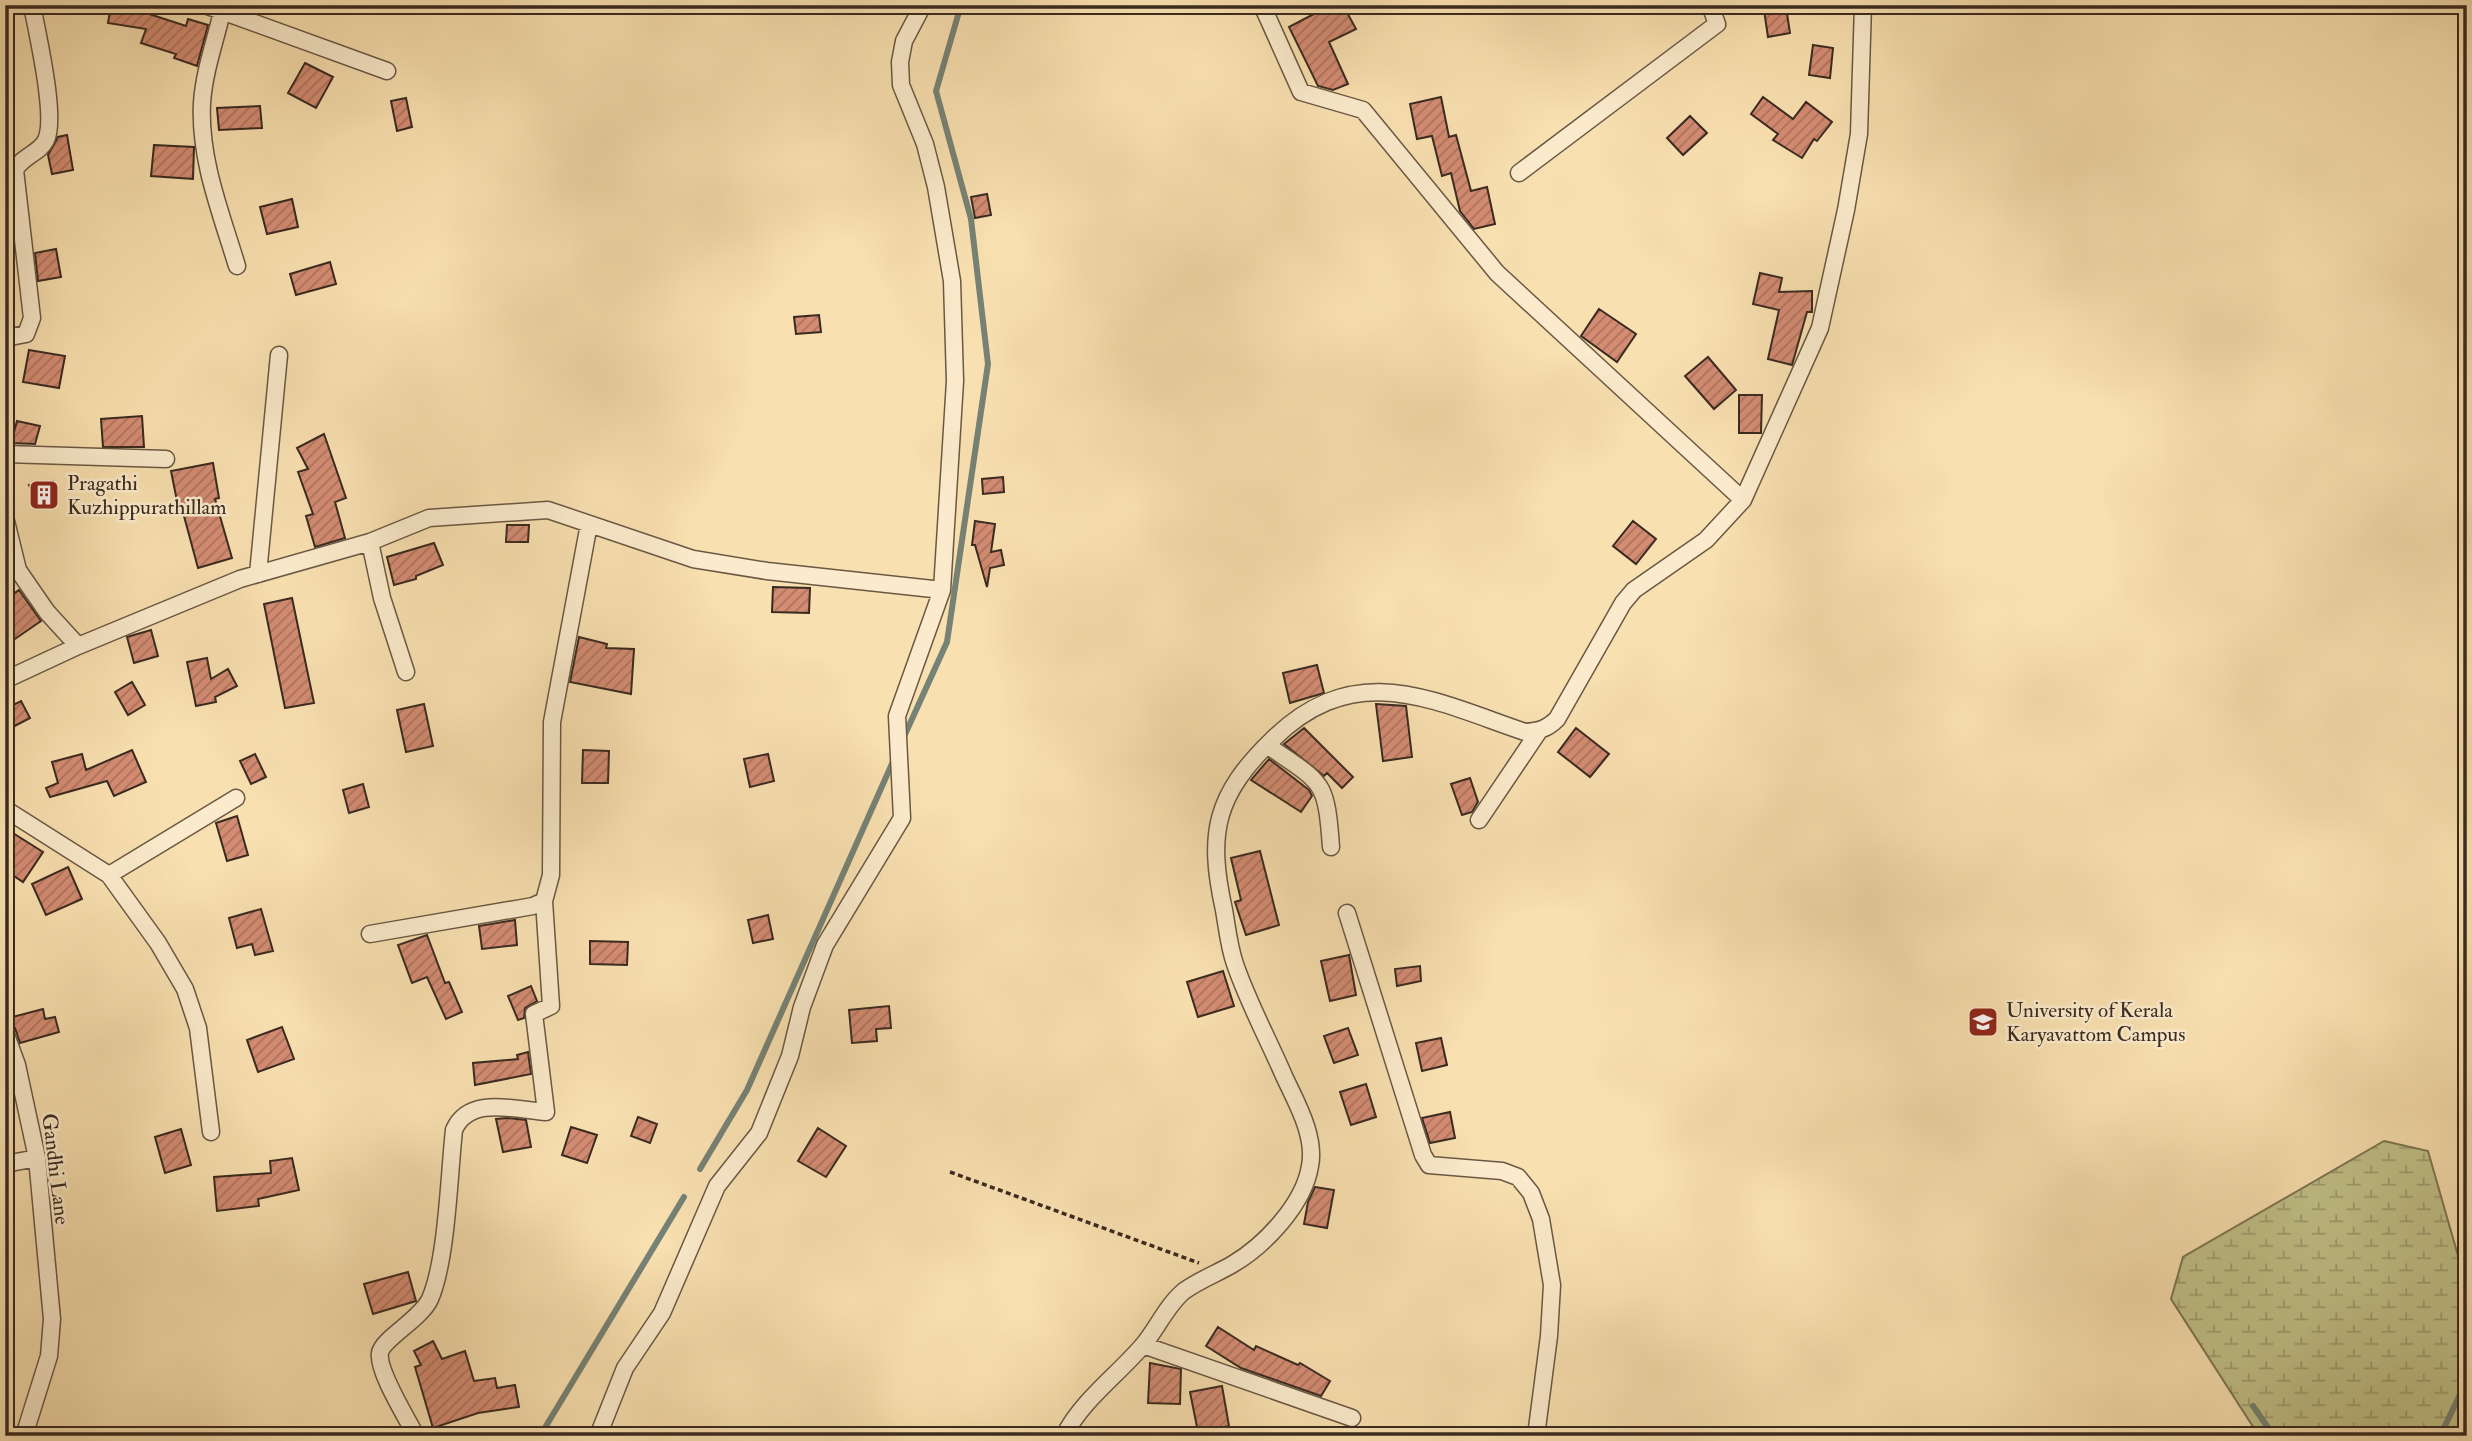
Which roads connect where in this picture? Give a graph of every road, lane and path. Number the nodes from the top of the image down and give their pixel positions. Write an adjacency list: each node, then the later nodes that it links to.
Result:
1 (32, 5): 11 (street)
2 (205, 5): 7 (street)
3 (923, 5): 20 (street)
4 (1262, 5): 15 (street)
5 (1710, 5): 9 (street)
6 (1863, 5): 15 (street)
7 (222, 12): 8 (street); 10 (street)
8 (387, 71)
9 (1519, 173)
10 (237, 266)
11 (5, 338)
12 (279, 355): 19 (street)
13 (5, 454): 14 (street)
14 (166, 459)
15 (1743, 500): 24 (street)
16 (5, 517): 21 (street)
17 (589, 524): 18 (street); 20 (street); 31 (street)
18 (370, 542): 19 (street); 22 (street)
19 (258, 574): 21 (street)
20 (942, 590): 45 (street)
21 (78, 646): 23 (street)
22 (406, 672)
23 (5, 680)
24 (1539, 732): 25 (street); 28 (street)
25 (1267, 745): 29 (street); 40 (street)
26 (236, 798): 30 (street)
27 (5, 809): 30 (street)
28 (1479, 820)
29 (1331, 847)
30 (109, 875): 36 (street)
31 (544, 901): 33 (street); 44 (street)
32 (1348, 913): 47 (street)
33 (370, 934)
34 (5, 1032): 35 (street, Gandhi Lane)
35 (11, 1067): 37 (street, Gandhi Lane)
36 (211, 1132)
37 (37, 1158): 38 (street); 43 (street, Gandhi Lane)
38 (5, 1164)
39 (950, 1172): 40 (path)
40 (1220, 1271): 41 (street)
41 (1143, 1345): 42 (street); 46 (street)
42 (1352, 1418)
43 (24, 1436)
44 (416, 1436)
45 (598, 1436)
46 (1064, 1436)
47 (1536, 1436)

